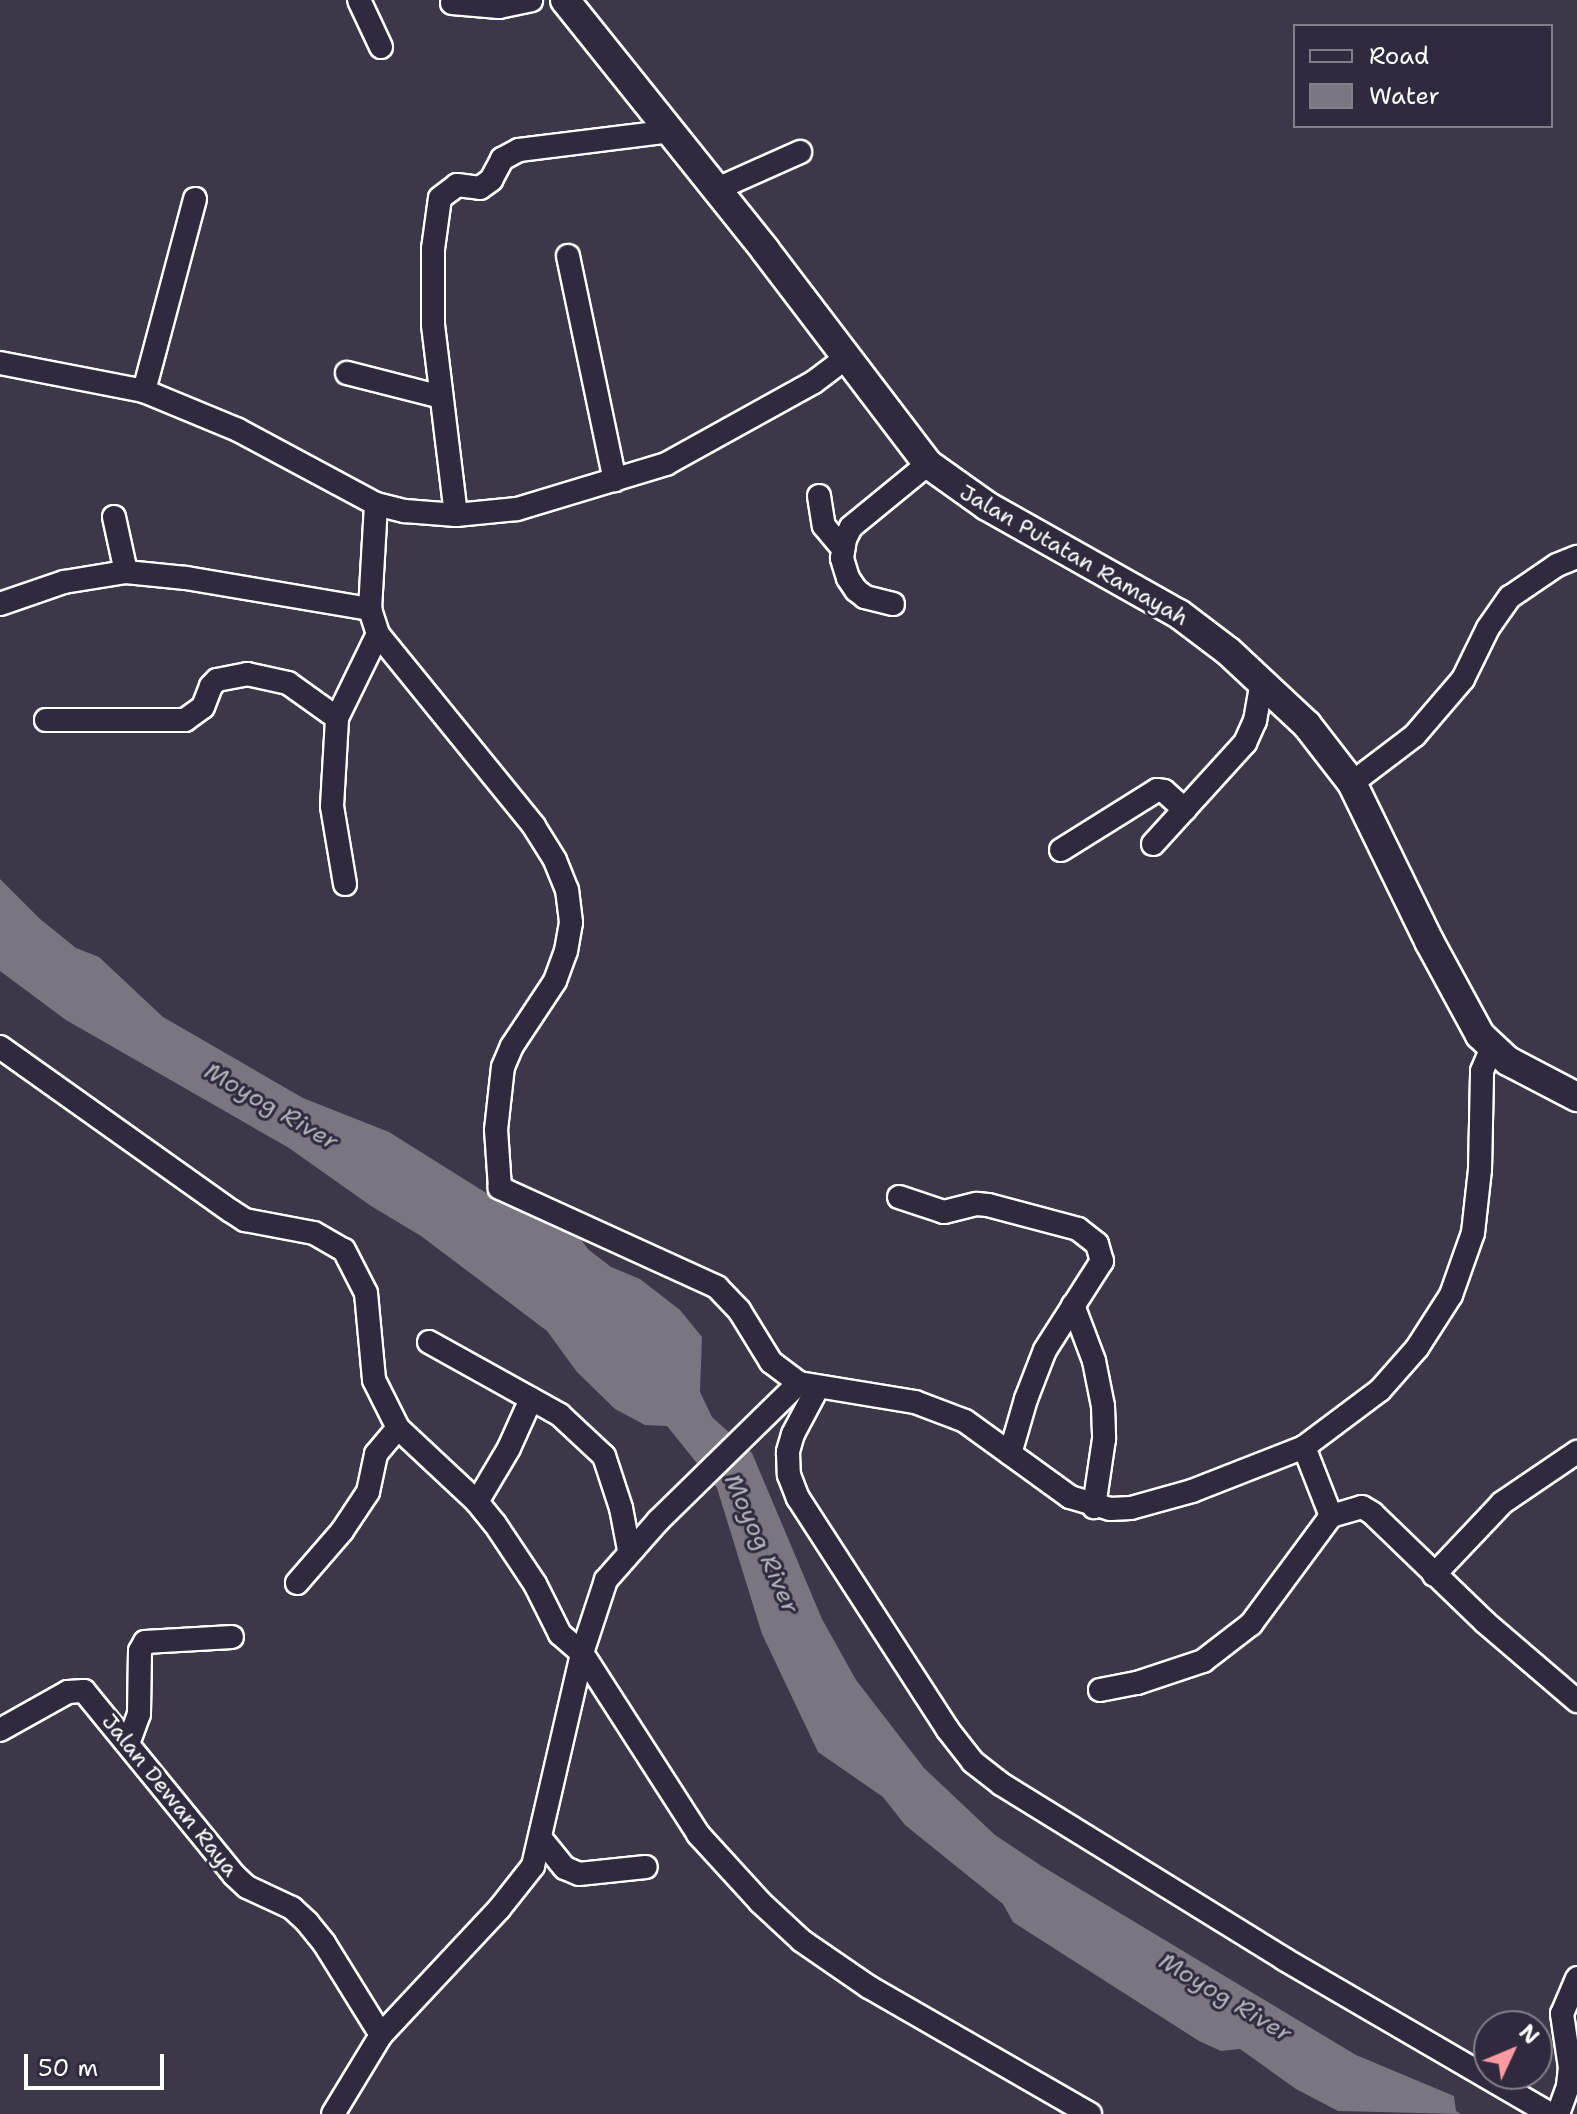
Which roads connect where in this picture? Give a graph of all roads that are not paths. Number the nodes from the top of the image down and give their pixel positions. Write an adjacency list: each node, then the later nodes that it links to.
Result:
1 (359, 0): 5 (street)
2 (531, 0): 4 (street)
3 (565, 0): 6 (main road, Jalan Putatan Ramayah)
4 (452, 3)
5 (381, 47)
6 (671, 131): 8 (main road, Jalan Putatan Ramayah); 15 (street)
7 (800, 152): 8 (street)
8 (717, 189): 11 (main road, Jalan Putatan Ramayah)
9 (195, 199): 14 (street)
10 (568, 256): 17 (street)
11 (847, 357): 16 (main road, Jalan Putatan Ramayah); 17 (street)
12 (0, 363): 14 (street)
13 (347, 373): 15 (street)
14 (144, 391): 19 (street)
15 (441, 397): 20 (street)
16 (928, 464): 22 (street); 29 (main road, Jalan Putatan Ramayah)
17 (615, 480): 20 (street)
18 (819, 496): 22 (street)
19 (376, 504): 20 (street); 27 (street)
20 (456, 515)
21 (114, 517): 24 (street)
22 (843, 549): 26 (street)
23 (1577, 557): 32 (street)
24 (126, 572): 25 (street); 27 (street)
25 (0, 604)
26 (893, 604)
27 (370, 609): 28 (street)
28 (378, 634): 30 (street); 43 (street)
29 (1262, 681): 32 (main road, Jalan Putatan Ramayah); 33 (street)
30 (337, 718): 31 (street); 36 (street)
31 (46, 720)
32 (1352, 783): 38 (main road, Jalan Putatan Ramayah)
33 (1185, 810): 34 (street); 35 (street)
34 (1153, 844)
35 (1061, 850)
36 (345, 884)
37 (0, 1047): 45 (street)
38 (1492, 1048): 39 (main road, Jalan Putatan Ramayah); 46 (street)
39 (1577, 1097)
40 (899, 1197): 41 (street)
41 (1073, 1305): 48 (street); 50 (street)
42 (429, 1342): 44 (street)
43 (808, 1385): 48 (street); 52 (street); 67 (street)
44 (531, 1399): 49 (street); 52 (street)
45 (398, 1428): 49 (street); 54 (street)
46 (1304, 1447): 50 (street); 51 (street)
47 (1577, 1452): 53 (street)
48 (1010, 1454): 50 (street)
49 (477, 1502): 56 (street)
50 (1094, 1507)
51 (1331, 1516): 53 (street); 57 (street)
52 (629, 1550): 56 (street)
53 (1434, 1575): 58 (street)
54 (297, 1583)
55 (232, 1637): 60 (street)
56 (582, 1653): 61 (street); 66 (street)
57 (1100, 1690)
58 (1577, 1701)
59 (0, 1730): 60 (street, Jalan Dewan Raya)
60 (128, 1744): 64 (street, Jalan Dewan Raya)
61 (542, 1840): 62 (street); 64 (street)
62 (646, 1867)
63 (1577, 1978): 68 (street)
64 (381, 2035): 65 (street)
65 (333, 2114)
66 (1090, 2114)
67 (1550, 2114)
68 (1558, 2114)

